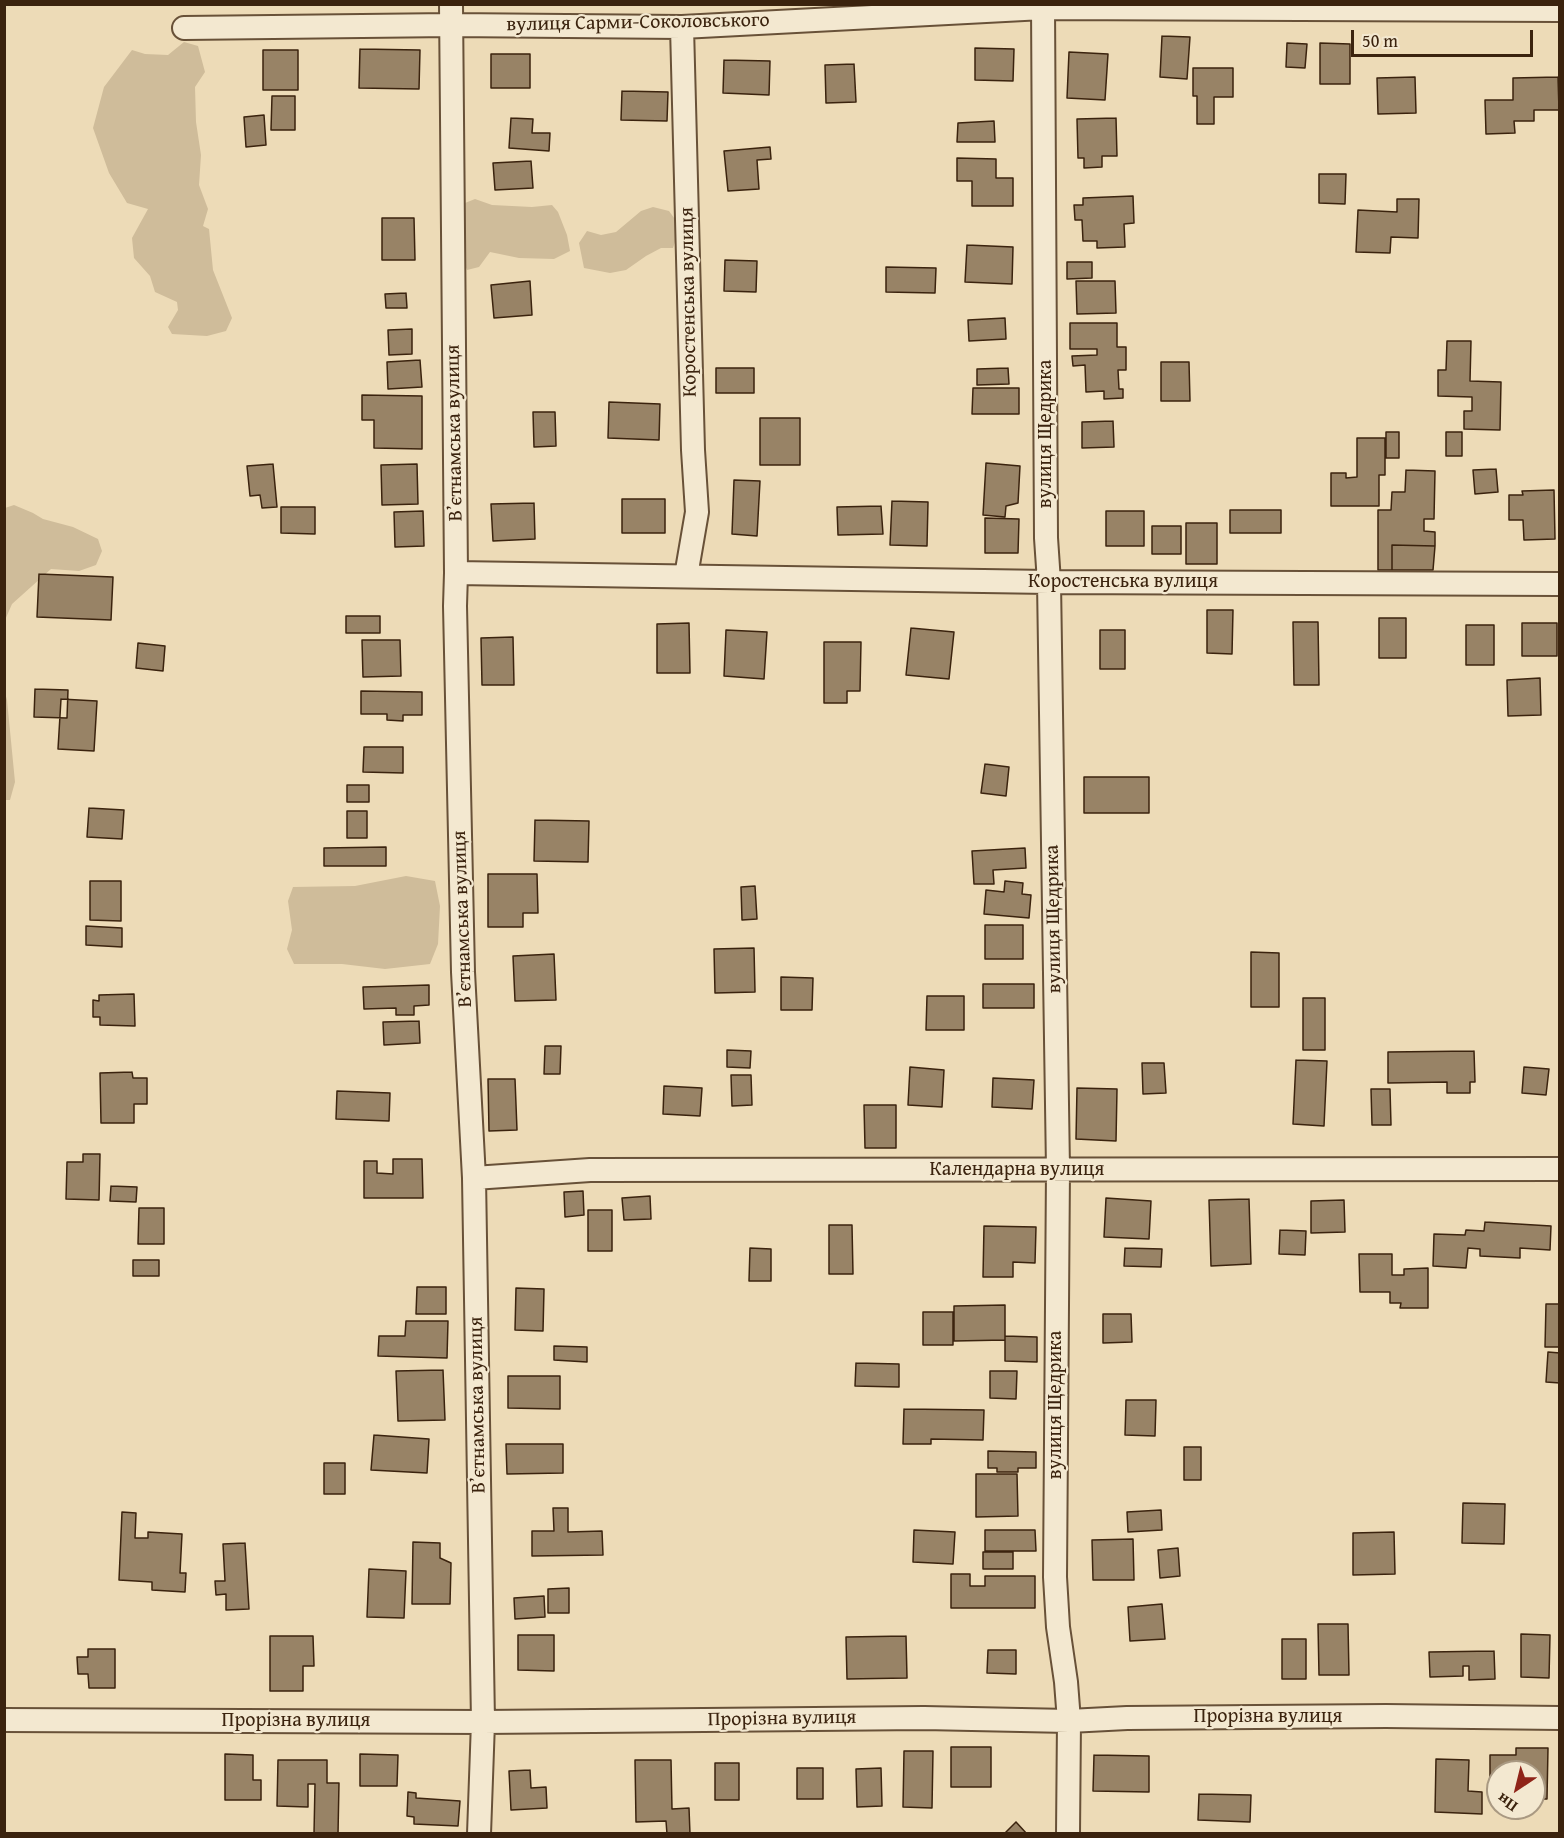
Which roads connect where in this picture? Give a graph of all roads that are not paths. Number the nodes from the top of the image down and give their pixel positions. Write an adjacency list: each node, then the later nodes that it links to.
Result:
1 (1043, 6): 2 (street, вулиця Сарми-Соколовського); 4 (street, вулиця Сарми-Соколовського); 8 (street, вулиця Щедрика)
2 (1560, 10)
3 (451, 15): 4 (street, вулиця Сарми-Соколовського); 5 (street, вулиця Сарми-Соколовського); 6 (street, Вʼєтнамська вулиця)
4 (682, 27): 7 (street, Коростенська вулиця)
5 (184, 28)
6 (456, 573): 7 (street, Коростенська вулиця); 12 (street, Вʼєтнамська вулиця)
7 (686, 576): 8 (street, Коростенська вулиця)
8 (1049, 582): 9 (street, Коростенська вулиця); 11 (street, вулиця Щедрика)
9 (1560, 584)
10 (1560, 1169): 11 (street, Календарна вулиця)
11 (1058, 1170): 12 (street, Календарна вулиця); 15 (street, вулиця Щедрика)
12 (474, 1178): 16 (street, Вʼєтнамська вулиця)
13 (1560, 1718): 15 (street, Прорізна вулиця)
14 (4, 1720): 16 (street, Прорізна вулиця)
15 (1069, 1721): 16 (street, Прорізна вулиця); 18 (street, вулиця Щедрика)
16 (483, 1722): 17 (street, Вʼєтнамська вулиця)
17 (479, 1833)
18 (1068, 1833)

